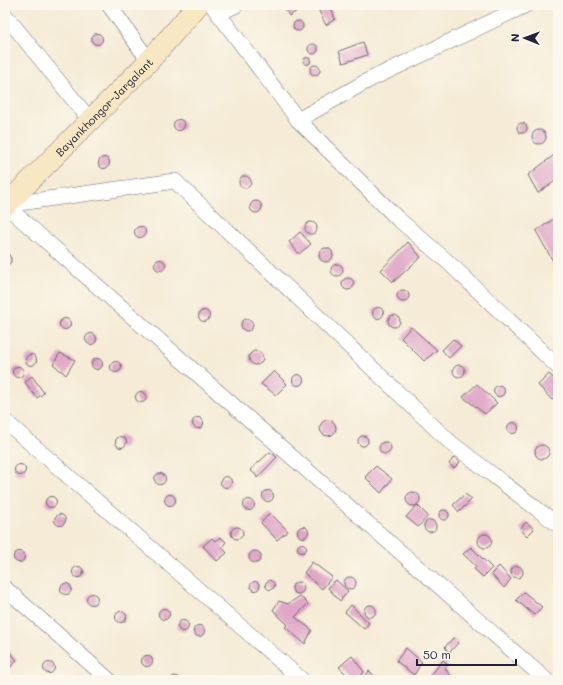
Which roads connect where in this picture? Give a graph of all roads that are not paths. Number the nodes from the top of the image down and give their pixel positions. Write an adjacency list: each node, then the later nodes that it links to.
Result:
1 (109, 5): 7 (street)
2 (198, 5): 7 (street, Bayankhongor-Jargalant)
3 (236, 5): 5 (street)
4 (526, 5): 9 (street)
5 (215, 9): 9 (street)
6 (5, 15): 8 (street)
7 (150, 61): 8 (street, Bayankhongor-Jargalant)
8 (90, 120): 10 (street, Bayankhongor-Jargalant)
9 (298, 120): 11 (street)
10 (5, 205): 13 (street); 17 (street)
11 (558, 367)
12 (5, 421): 16 (street)
13 (558, 525)
14 (5, 588): 15 (street)
15 (109, 680)
16 (302, 680)
17 (546, 680)

